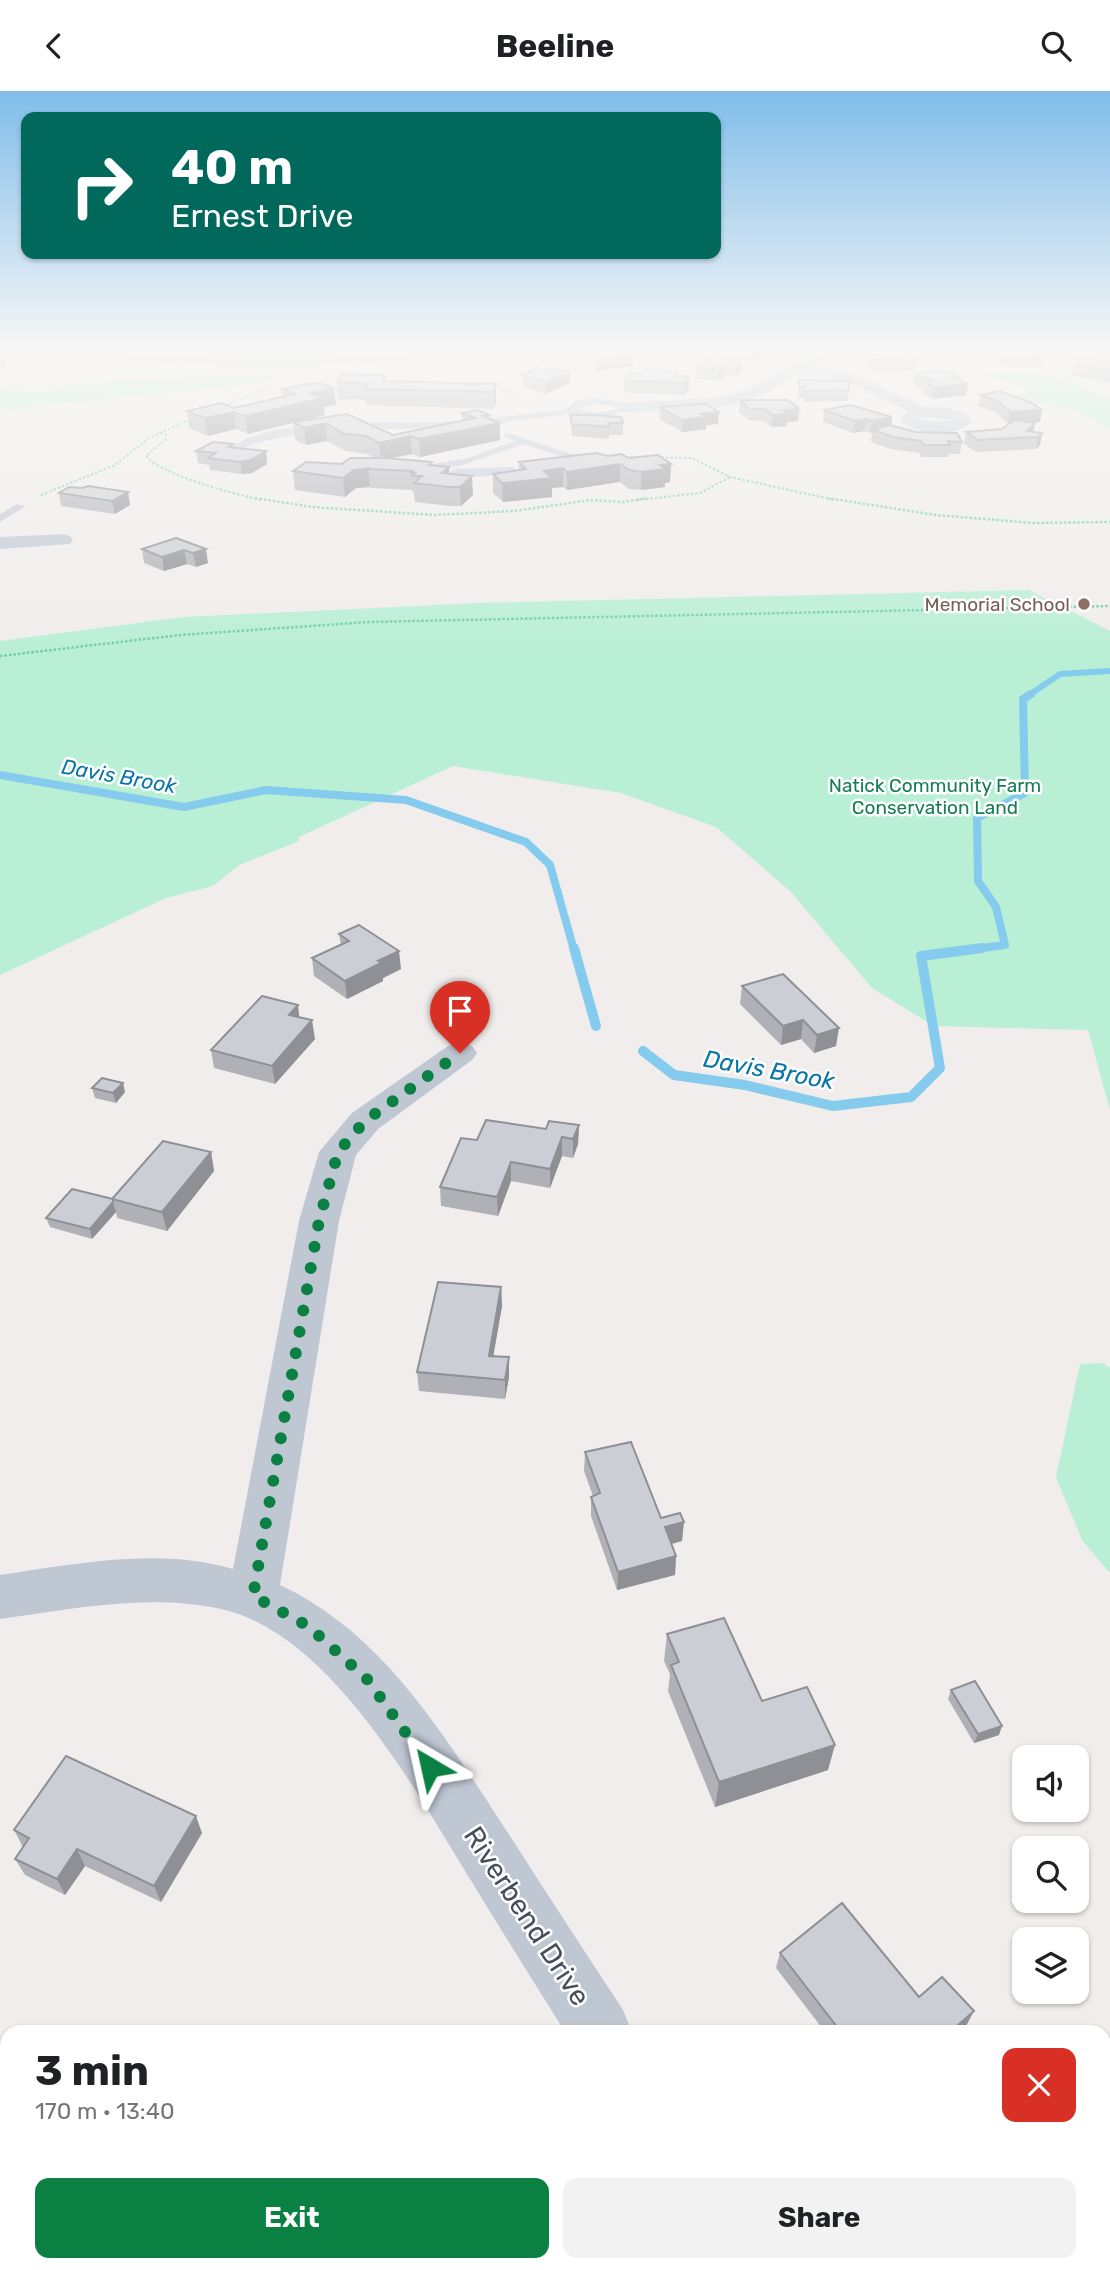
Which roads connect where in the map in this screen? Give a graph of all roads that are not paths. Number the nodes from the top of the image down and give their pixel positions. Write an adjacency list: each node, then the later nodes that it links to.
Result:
1 (235, 450): 4 (lane)
2 (504, 450): 5 (lane)
3 (544, 450): 8 (lane)
4 (228, 452)
5 (487, 457): 7 (lane); 7 (lane)
6 (408, 467): 7 (lane)
7 (433, 467)
8 (593, 468)
9 (21, 506): 10 (lane)
10 (0, 519)
11 (63, 540): 12 (street)
12 (0, 543)
13 (460, 1053): 14 (street)
14 (253, 1596): 15 (street, Riverbend Drive); 16 (street, Riverbend Drive)
15 (0, 1597)
16 (597, 2025)

